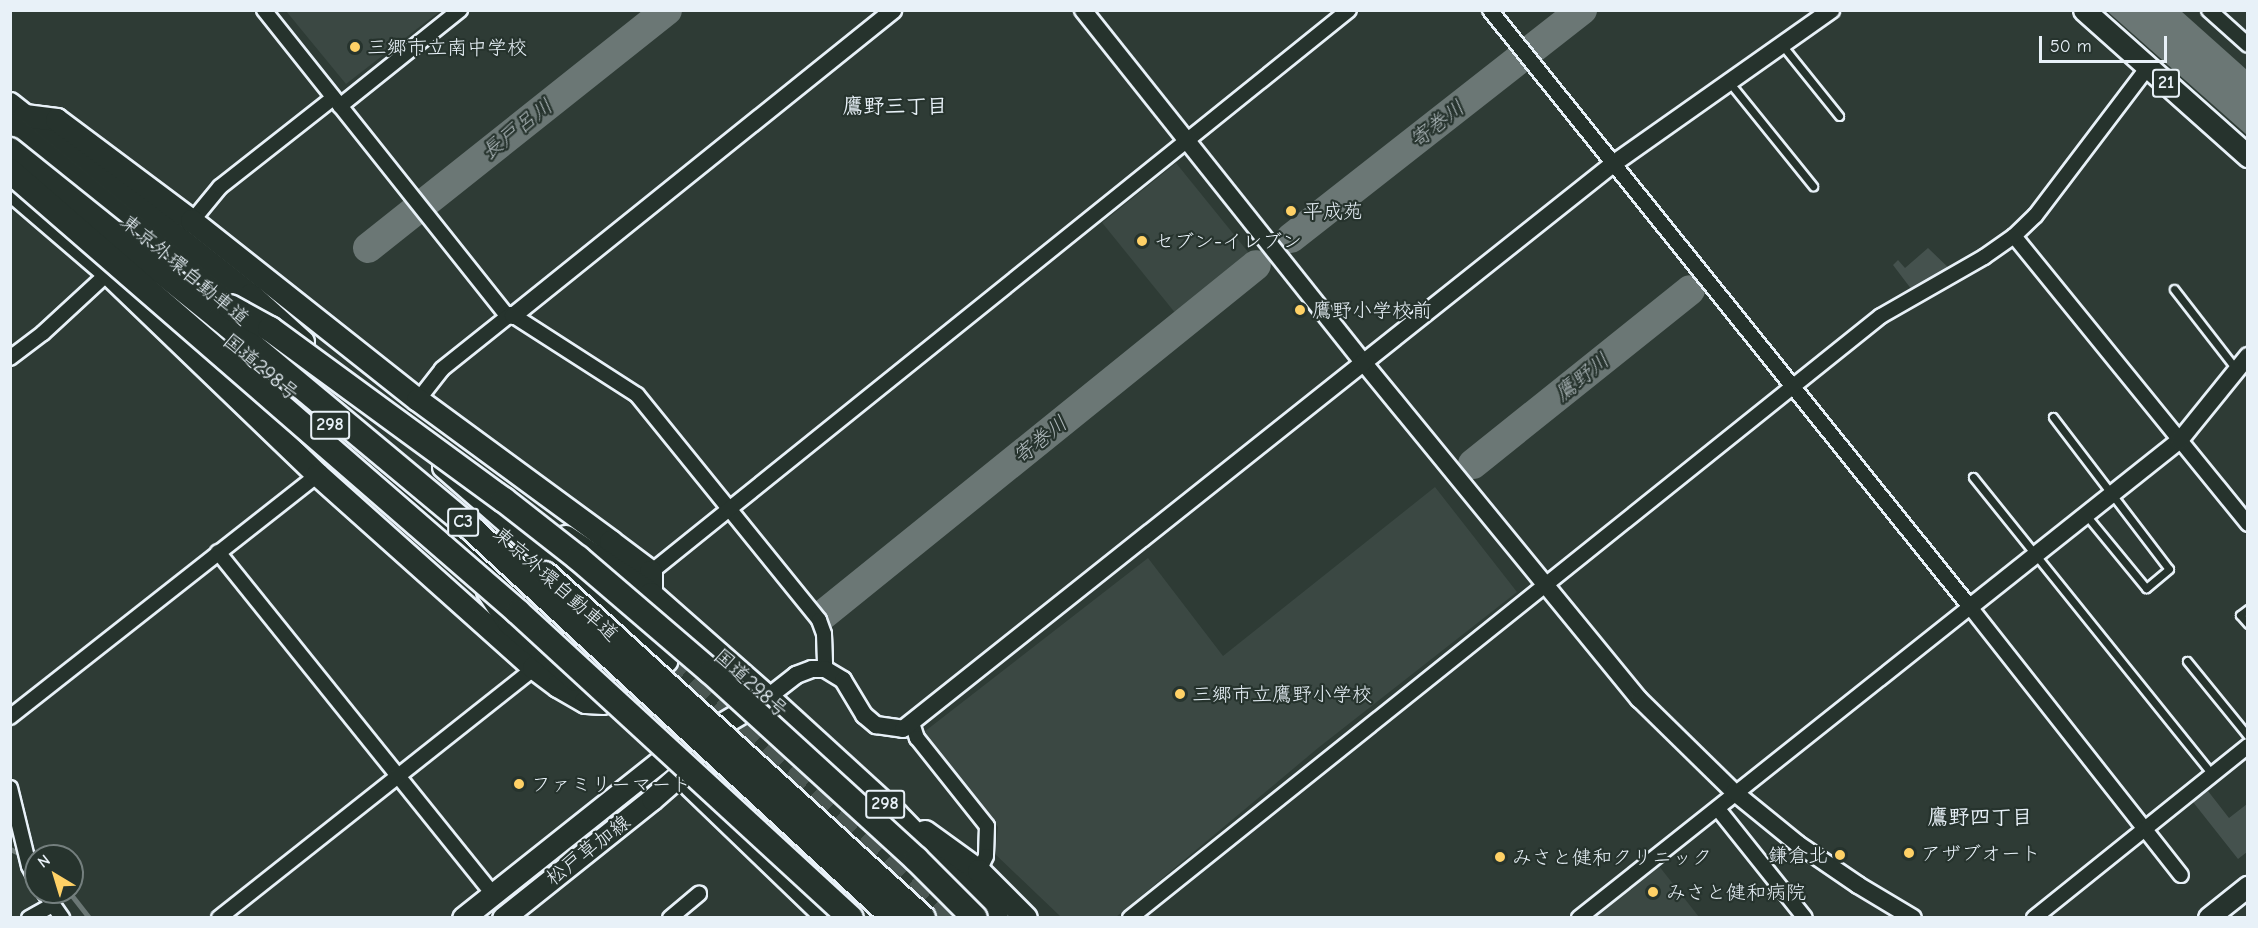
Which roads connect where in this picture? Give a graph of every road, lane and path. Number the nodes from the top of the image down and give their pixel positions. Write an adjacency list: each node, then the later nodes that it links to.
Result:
1 (264, 10): 14 (street)
2 (460, 10): 14 (street)
3 (893, 10): 30 (street)
4 (1083, 10): 17 (street)
5 (1349, 10): 17 (street)
6 (1490, 10): 20 (street)
7 (1832, 10): 10 (street)
8 (2084, 10): 12 (main road, 21)
9 (2210, 11): 11 (street)
10 (1782, 45): 13 (street); 16 (lane)
11 (2247, 45)
12 (2148, 67): 19 (main road, 21); 26 (street)
13 (1729, 82): 20 (street); 23 (lane)
14 (337, 102): 25 (street); 30 (street)
15 (15, 116): 25 (highway); 29 (highway, 東京外環自動車道 / C3); 41 (highway, 国道298号 / 298)
16 (1839, 116)
17 (1187, 141): 33 (street); 43 (street)
18 (10, 150): 89 (highway, 東京外環自動車道 / C3, bridge)
19 (2247, 156)
20 (1613, 164): 33 (street); 35 (street)
21 (10, 171): 88 (highway, bridge)
22 (10, 180): 46 (highway, 国道298号 / 298)
23 (1813, 186)
24 (10, 189): 27 (highway, 298)
25 (192, 221): 36 (highway)
26 (2014, 236): 35 (street); 38 (street)
27 (108, 273): 32 (street); 39 (highway, 298)
28 (2174, 289): 34 (lane)
29 (230, 307): 90 (highway, 東京外環自動車道 / C3, bridge); 91 (highway, bridge)
30 (511, 316): 36 (street); 43 (street)
31 (2247, 356): 34 (street)
32 (10, 358)
33 (1363, 362): 50 (street); 62 (street)
34 (2236, 369): 38 (street)
35 (1792, 387): 50 (street); 51 (street)
36 (418, 400): 49 (highway)
37 (2053, 417): 42 (lane)
38 (2180, 440): 42 (street); 45 (street)
39 (318, 475): 47 (street); 56 (highway, 298)
40 (1973, 477): 48 (lane)
41 (472, 493): 49 (highway, 国道298号 / 298); 54 (highway, 国道298号 / 298)
42 (2113, 494): 44 (street); 44 (lane)
43 (728, 509): 49 (street); 57 (street)
44 (2086, 515): 48 (street)
45 (2247, 524)
46 (447, 526): 58 (highway, 国道298号 / 298); 60 (highway, 298)
47 (218, 552): 61 (street); 66 (street)
48 (2036, 555): 51 (street); 67 (lane)
49 (651, 583): 59 (highway, 国道298号 / 298)
50 (1544, 585): 70 (street); 94 (street)
51 (1970, 607): 70 (street); 73 (street)
52 (2247, 609): 53 (lane)
53 (2247, 624)
54 (666, 661)
55 (2187, 661): 63 (lane)
56 (534, 668): 60 (highway, 298); 66 (street)
57 (825, 669): 59 (street); 62 (street)
58 (630, 693)
59 (768, 697): 65 (main road, 松戸草加線); 68 (main road, 松戸草加線); 72 (highway, 国道298号 / 298)
60 (604, 703): 65 (highway, 298)
61 (10, 717)
62 (912, 723): 75 (street)
63 (2247, 735)
64 (2247, 746): 67 (street)
65 (663, 759): 68 (highway, 298); 78 (main road, 松戸草加線)
66 (398, 774): 78 (street); 84 (street)
67 (2212, 774): 73 (street)
68 (680, 776): 81 (main road, 松戸草加線); 87 (highway, 298)
69 (10, 788): 74 (street)
70 (1734, 792): 71 (street); 97 (street)
71 (1718, 809): 95 (street); 96 (street)
72 (896, 814): 75 (highway, 298); 92 (highway, 国道298号 / 298)
73 (2145, 827): 76 (street); 98 (street)
74 (25, 844)
75 (979, 871): 93 (highway, 298)
76 (2181, 875)
77 (2247, 886): 99 (main road)
78 (493, 894): 85 (main road, 松戸草加線)
79 (699, 894): 86 (street)
80 (52, 904): 82 (street); 83 (street)
81 (508, 916)
82 (29, 918)
83 (62, 918)
84 (219, 918)
85 (463, 918)
86 (670, 918)
87 (828, 918)
88 (851, 918)
89 (894, 918)
90 (923, 918)
91 (975, 918)
92 (997, 918)
93 (1026, 918)
94 (1130, 918)
95 (1579, 918)
96 (1805, 918)
97 (1913, 918)
98 (2034, 918)
99 (2209, 918)

